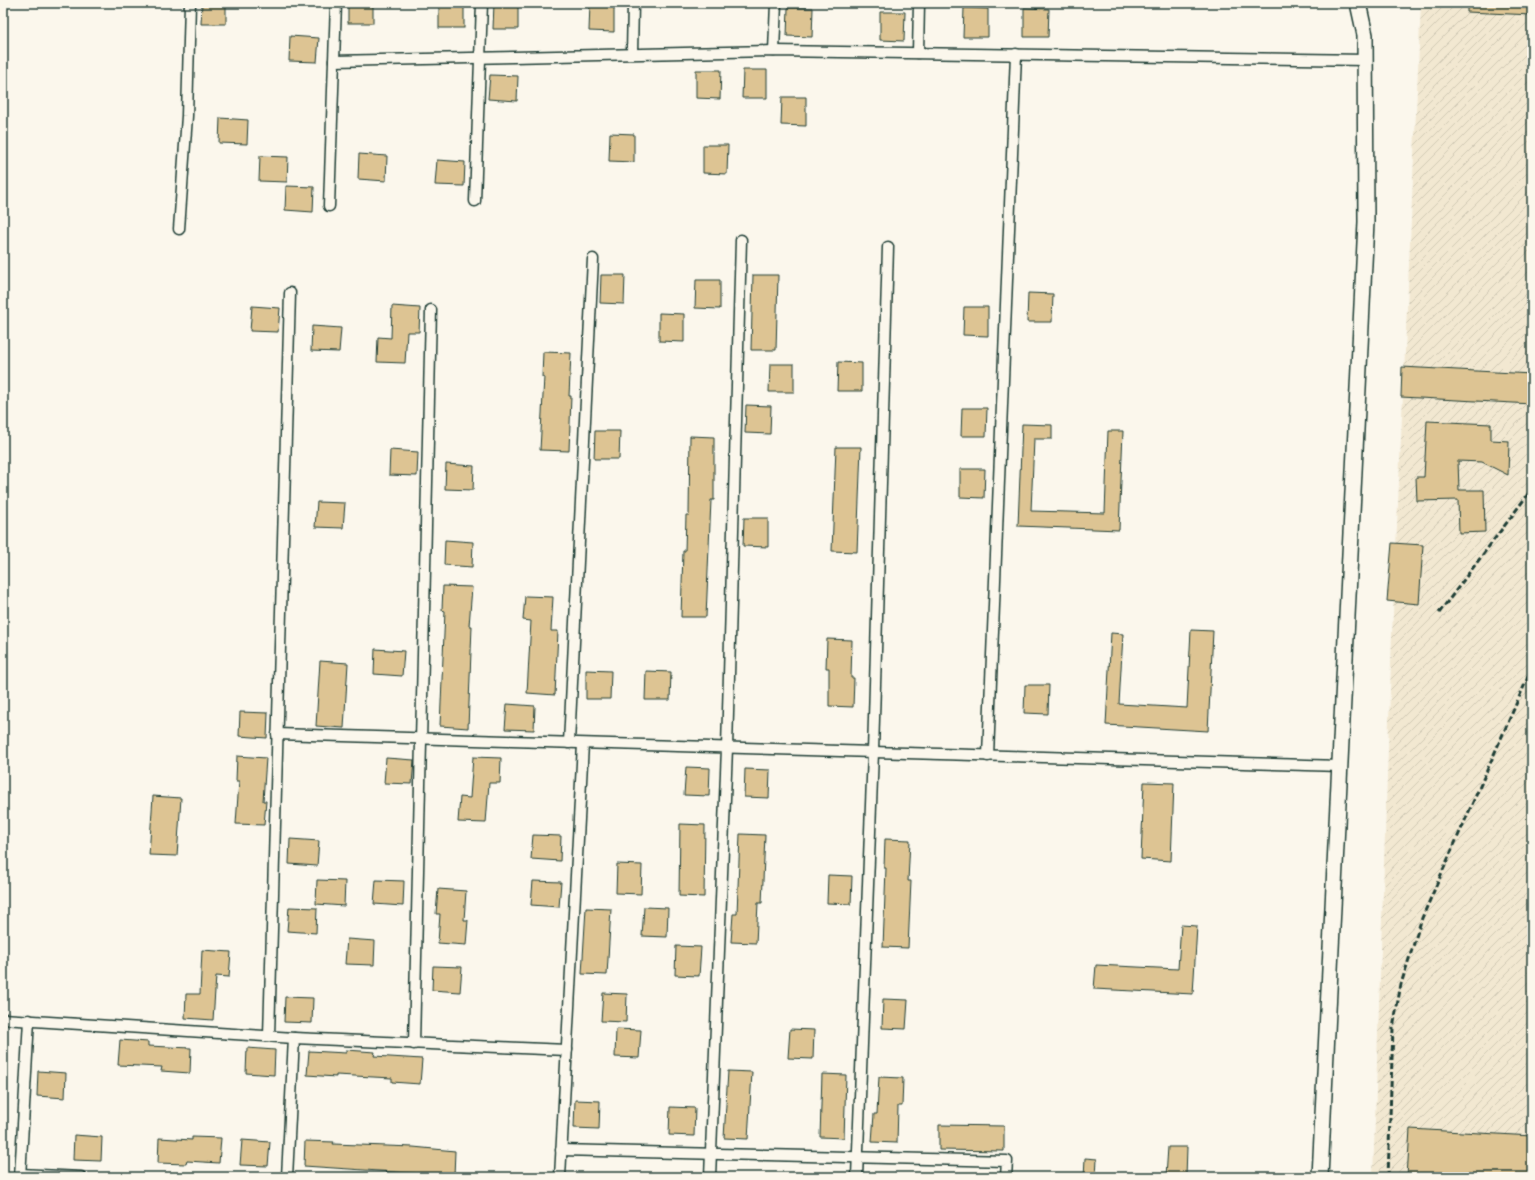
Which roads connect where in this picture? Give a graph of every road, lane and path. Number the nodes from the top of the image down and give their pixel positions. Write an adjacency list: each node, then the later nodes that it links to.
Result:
1 (190, 3): 17 (street)
2 (336, 3): 14 (street)
3 (482, 3): 12 (street)
4 (633, 3): 10 (street)
5 (776, 3): 8 (street)
6 (919, 3): 9 (street)
7 (1358, 3): 13 (main road)
8 (774, 51): 9 (street); 10 (street)
9 (918, 53): 11 (street)
10 (632, 54): 12 (street)
11 (1016, 54): 13 (street); 29 (street)
12 (480, 58): 14 (street); 15 (street)
13 (1366, 60): 30 (main road)
14 (334, 61): 16 (street)
15 (475, 201)
16 (329, 206)
17 (179, 229)
18 (741, 240): 27 (street)
19 (888, 247): 28 (street)
20 (593, 259): 25 (street)
21 (290, 293): 23 (street)
22 (431, 310): 24 (street)
23 (277, 734): 24 (street); 33 (street)
24 (421, 739): 25 (street); 35 (street)
25 (569, 744): 26 (street)
26 (583, 744): 27 (street); 36 (street)
27 (727, 748): 28 (street); 38 (street)
28 (873, 752): 29 (street); 39 (street)
29 (988, 756): 30 (street)
30 (1340, 766): 47 (main road)
31 (3, 1019): 32 (street)
32 (29, 1020): 33 (street); 40 (street)
33 (269, 1036): 34 (street)
34 (294, 1038): 35 (street); 42 (street)
35 (414, 1044): 36 (street)
36 (567, 1050): 37 (street)
37 (561, 1150): 38 (street); 43 (street)
38 (711, 1154): 39 (street); 44 (street)
39 (857, 1157): 45 (street); 46 (street)
40 (20, 1176): 41 (street)
41 (81, 1177)
42 (287, 1177)
43 (560, 1177)
44 (710, 1177)
45 (857, 1177)
46 (1006, 1177)
47 (1320, 1177)

